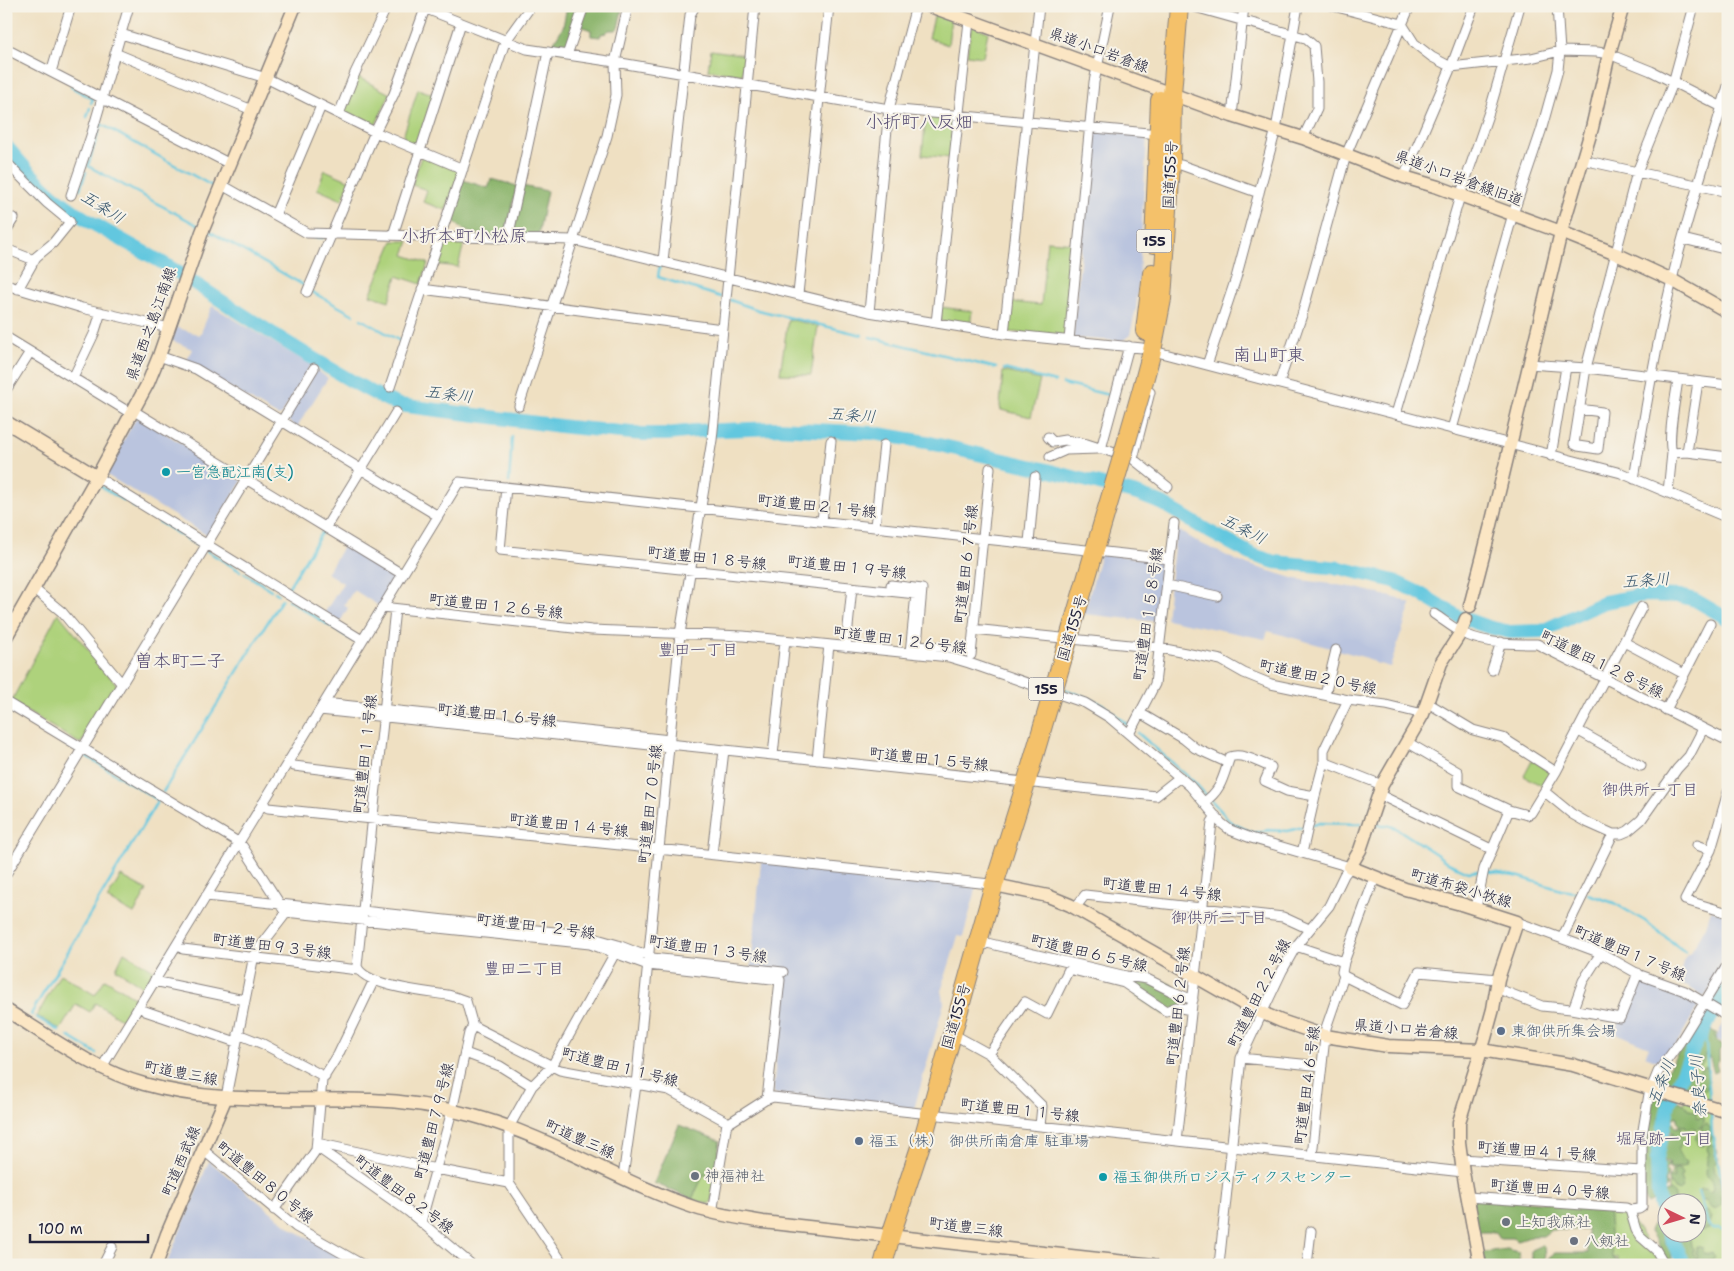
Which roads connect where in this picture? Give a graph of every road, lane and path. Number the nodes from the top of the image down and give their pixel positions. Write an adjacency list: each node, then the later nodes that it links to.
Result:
1 (8, 6): 30 (street)
2 (71, 6): 49 (street)
3 (129, 6): 35 (street)
4 (295, 6): 51 (street, 県道西之島江南線)
5 (388, 6): 62 (street)
6 (531, 6): 37 (street)
7 (584, 6): 44 (street)
8 (628, 6): 45 (street)
9 (695, 6): 50 (street)
10 (755, 6): 53 (street, 町道豊田７０号線)
11 (829, 6): 56 (street)
12 (916, 6): 60 (street)
13 (930, 6): 31 (street, 県道小口岩倉線)
14 (1038, 6): 38 (street)
15 (1110, 6): 47 (street)
16 (1167, 6): 55 (highway, 国道155号 / 155)
17 (1178, 6): 55 (highway, 国道155号 / 155)
18 (1191, 6): 32 (street)
19 (1244, 6): 32 (street)
20 (1298, 6): 36 (street)
21 (1332, 6): 29 (street)
22 (1410, 6): 34 (street)
23 (1474, 6): 48 (street)
24 (1520, 6): 46 (street)
25 (1557, 6): 41 (street)
26 (1623, 6): 43 (street)
27 (1694, 6): 52 (street)
28 (423, 7): 33 (street); 68 (street)
29 (1357, 9): 34 (street)
30 (6, 12)
31 (969, 21): 38 (street, 県道小口岩倉線); 63 (street)
32 (1242, 21): 36 (street); 64 (street)
33 (461, 23): 37 (street); 71 (street)
34 (1402, 24): 48 (street); 72 (street)
35 (121, 34): 42 (street); 51 (street)
36 (1294, 34): 67 (street); 70 (street)
37 (505, 42): 40 (street); 77 (street)
38 (1035, 45): 47 (street, 県道小口岩倉線); 65 (street)
39 (6, 49): 49 (street)
40 (548, 52): 44 (street); 94 (street)
41 (1560, 52): 43 (street); 46 (street); 86 (street)
42 (115, 53): 57 (street); 61 (street)
43 (1609, 54): 52 (street); 73 (street)
44 (567, 55): 45 (street)
45 (615, 62): 50 (street); 96 (street)
46 (1504, 62): 48 (street); 85 (street)
47 (1097, 66): 55 (street, 県道小口岩倉線); 66 (street)
48 (1451, 67): 79 (street)
49 (51, 72): 57 (street)
50 (684, 74): 53 (street); 101 (street)
51 (266, 78): 58 (street); 61 (street, 県道西之島江南線)
52 (1673, 83): 59 (street); 78 (street)
53 (746, 85): 56 (street); 102 (street, 町道豊田７０号線)
54 (1728, 86): 59 (street)
55 (1167, 92): 64 (street, 県道小口岩倉線旧道); 69 (highway, 国道155号 / 155); 76 (highway, 国道155号 / 155)
56 (819, 97): 60 (street); 108 (street)
57 (101, 98): 75 (street); 84 (street)
58 (321, 106): 62 (street); 87 (street)
59 (1722, 107): 81 (street)
60 (889, 109): 63 (street); 111 (street)
61 (252, 110): 75 (street, 県道西之島江南線)
62 (339, 114): 68 (street)
63 (958, 115): 65 (street); 113 (street)
64 (1232, 116): 67 (street, 県道小口岩倉線旧道)
65 (1027, 122): 66 (street); 116 (street)
66 (1090, 128): 69 (street); 118 (street)
67 (1276, 129): 70 (street, 県道小口岩倉線旧道); 83 (street)
68 (375, 132): 71 (street); 91 (street)
69 (1159, 134): 119 (highway, 国道155号 / 155)
70 (1303, 138): 72 (street, 県道小口岩倉線旧道)
71 (420, 151): 77 (street); 92 (street)
72 (1346, 154): 79 (street, 県道小口岩倉線旧道); 131 (street)
73 (1584, 160): 78 (street); 90 (street)
74 (6, 162): 100 (street)
75 (230, 164): 80 (street, 県道西之島江南線)
76 (1171, 165): 83 (street); 119 (highway, 国道155号 / 155)
77 (463, 169): 93 (street)
78 (1637, 172): 81 (street); 99 (street)
79 (1404, 177): 85 (street, 県道小口岩倉線旧道)
80 (222, 185): 87 (street); 114 (street, 県道西之島江南線)
81 (1697, 185): 82 (street); 95 (street)
82 (1728, 192)
83 (1259, 193): 123 (street)
84 (71, 195)
85 (1460, 196): 86 (street, 県道小口岩倉線旧道); 139 (street)
86 (1513, 214): 90 (street, 県道小口岩倉線旧道); 142 (street)
87 (276, 215): 91 (street)
88 (14, 218): 89 (street)
89 (6, 231)
90 (1560, 232): 99 (street, 県道小口岩倉線旧道); 122 (street)
91 (331, 234): 92 (street); 107 (street)
92 (393, 235): 93 (street)
93 (440, 237): 94 (street); 106 (street)
94 (508, 238): 96 (street)
95 (1683, 238): 98 (street); 103 (street)
96 (573, 240): 101 (street); 109 (street)
97 (6, 249): 100 (street)
98 (1728, 250)
99 (1616, 254): 103 (street, 県道小口岩倉線旧道); 126 (street)
100 (34, 260): 105 (street)
101 (663, 261): 102 (street)
102 (727, 277): 108 (street); 115 (street, 町道豊田７０号線)
103 (1672, 280): 112 (street, 県道小口岩倉線旧道); 127 (street)
104 (6, 285): 105 (street)
105 (18, 289): 110 (street)
106 (422, 289): 109 (street); 133 (street)
107 (307, 292)
108 (798, 294): 111 (street)
109 (552, 306): 115 (street); 135 (street)
110 (101, 312): 114 (street); 128 (street)
111 (868, 312): 113 (street)
112 (1728, 312)
113 (936, 323): 116 (street)
114 (169, 328): 121 (street, 県道西之島江南線)
115 (722, 329): 162 (street, 町道豊田７０号線)
116 (1004, 334): 118 (street)
117 (6, 337): 120 (street)
118 (1069, 340): 119 (street)
119 (1146, 349): 123 (street); 152 (street); 152 (street); 152 (highway, 国道155号 / 155, bridge)
120 (30, 352): 128 (street); 134 (street)
121 (159, 356): 137 (street, 県道西之島江南線); 140 (street)
122 (1529, 364): 124 (street); 145 (street)
123 (1207, 365): 131 (street)
124 (1566, 367): 126 (street); 149 (street)
125 (314, 368): 140 (street)
126 (1586, 368): 127 (street); 136 (street)
127 (1651, 376): 129 (street); 158 (street)
128 (73, 378): 137 (street)
129 (1678, 379): 130 (street); 148 (street)
130 (1698, 382): 132 (street); 147 (street)
131 (1279, 383): 139 (street)
132 (1728, 385)
133 (390, 386)
134 (6, 390)
135 (520, 406)
136 (1579, 409): 136 (street)
137 (133, 412): 155 (street, 県道西之島江南線); 157 (street)
138 (396, 412): 154 (street)
139 (1396, 414): 142 (street)
140 (281, 421): 154 (street); 157 (street)
141 (6, 422): 155 (street)
142 (1452, 429): 145 (street)
143 (1048, 437): 152 (street)
144 (830, 441): 165 (street)
145 (1509, 444): 149 (street); 184 (street)
146 (884, 445): 167 (street)
147 (1687, 452): 148 (street); 151 (street)
148 (1672, 453): 161 (street)
149 (1551, 456): 158 (street)
150 (1050, 457): 152 (street)
151 (1728, 457)
152 (1115, 460): 160 (street); 173 (highway, 国道155号 / 155)
153 (990, 468): 169 (street, 町道豊田６７号線)
154 (361, 469): 163 (street); 168 (street)
155 (97, 477): 171 (street); 179 (street, 県道西之島江南線)
156 (1035, 478): 170 (street)
157 (246, 479): 168 (street); 171 (street)
158 (1634, 479): 161 (street)
159 (506, 487): 162 (street, 町道豊田２１号線); 163 (street, 町道豊田２１号線); 175 (street, 町道豊田１８号線)
160 (1168, 488)
161 (1668, 492): 164 (street)
162 (700, 507): 165 (street, 町道豊田２１号線); 175 (street, 町道豊田７０号線)
163 (438, 516): 176 (street)
164 (1728, 518)
165 (822, 520): 167 (street, 町道豊田２１号線)
166 (1174, 523): 174 (street, 町道豊田１５８号線)
167 (875, 526): 169 (street, 町道豊田２１号線)
168 (326, 527): 176 (street)
169 (983, 538): 170 (street, 町道豊田２１号線); 186 (street, 町道豊田６７号線)
170 (1029, 543): 173 (street, 町道豊田２１号線)
171 (206, 545): 190 (street); 204 (street)
172 (508, 546): 175 (street, 町道豊田１９号線)
173 (1091, 550): 174 (street, 町道豊田２１号線); 189 (highway, 国道155号 / 155)
174 (1170, 559): 177 (street, 町道豊田１５８号線)
175 (691, 567): 178 (street, 町道豊田１８号線); 187 (street, 町道豊田７０号線); 198 (street, 町道豊田１９号線)
176 (402, 574): 182 (street)
177 (1167, 585): 180 (street); 196 (street, 町道豊田１５８号線)
178 (852, 587): 195 (street); 199 (street, 町道豊田１８号線)
179 (34, 589): 188 (street, 県道西之島江南線); 204 (street)
180 (1218, 596)
181 (1642, 607): 193 (street)
182 (388, 608): 187 (street, 町道豊田１２６号線); 190 (street); 212 (street, 町道豊田１１号線)
183 (1434, 614): 184 (street, 町道豊田１２８号線)
184 (1464, 621): 192 (street, 町道豊田１２８号線); 210 (street)
185 (1710, 624): 202 (street)
186 (973, 629): 189 (street, 町道豊田２０号線); 198 (street, 町道豊田６７号線)
187 (680, 634): 191 (street, 町道豊田１２６号線); 219 (street, 町道豊田７０号線)
188 (6, 637)
189 (1064, 639): 196 (street, 町道豊田２０号線); 205 (highway, 国道155号 / 155)
190 (362, 640): 209 (street)
191 (785, 640): 194 (street, 町道豊田１２６号線); 222 (street)
192 (1500, 642): 201 (street); 203 (street, 町道豊田１２８号線)
193 (1624, 642): 202 (street); 203 (street)
194 (829, 645): 195 (street, 町道豊田１２６号線); 223 (street)
195 (846, 646): 199 (street, 町道豊田１２６号線)
196 (1160, 648): 206 (street, 町道豊田２０号線); 213 (street, 町道豊田１５８号線)
197 (1336, 650): 206 (street)
198 (971, 652): 200 (street, 町道豊田６７号線)
199 (910, 653): 200 (street, 町道豊田１２６号線)
200 (969, 663): 205 (street, 町道豊田１２６号線)
201 (1492, 670)
202 (1684, 674): 211 (street)
203 (1604, 679): 211 (street, 町道豊田１２８号線); 215 (street)
204 (122, 684): 220 (street)
205 (1049, 691): 216 (street, 町道豊田１２６号線); 231 (highway, 国道155号 / 155)
206 (1325, 695): 207 (street, 町道豊田２０号線)
207 (1348, 700): 210 (street, 町道豊田２０号線); 224 (street)
208 (6, 702): 220 (street)
209 (323, 707): 212 (street, 町道豊田１５号線); 237 (street)
210 (1426, 709): 218 (street); 228 (street, 町道豊田２０号線)
211 (1666, 710): 214 (street, 町道豊田１２８号線)
212 (383, 713): 219 (street, 町道豊田１５号線); 229 (street, 町道豊田１１号線)
213 (1140, 713): 216 (street, 町道豊田１５８号線); 225 (street)
214 (1703, 729): 217 (street, 町道豊田１２８号線); 241 (street)
215 (1578, 730): 227 (street); 228 (street)
216 (1130, 734): 230 (street, 町道豊田１２６号線)
217 (1728, 740)
218 (1407, 742): 232 (street); 238 (street)
219 (669, 744): 221 (street, 町道豊田１５号線); 244 (street, 町道豊田７０号線)
220 (83, 749): 242 (street); 250 (street)
221 (724, 750): 222 (street, 町道豊田１５号線); 248 (street)
222 (773, 755): 223 (street, 町道豊田１５号線)
223 (817, 760): 231 (street, 町道豊田１５号線)
224 (1324, 762): 232 (street); 235 (street)
225 (1228, 764): 235 (street); 236 (street)
226 (294, 766): 229 (street)
227 (1641, 766)
228 (1556, 772): 233 (street)
229 (377, 776): 240 (street, 町道豊田１１号線)
230 (1180, 777): 231 (street, 町道豊田１５号線); 236 (street, 町道豊田１２６号線)
231 (1022, 783): 252 (highway, 国道155号 / 155)
232 (1380, 790): 245 (street); 249 (street)
233 (1545, 792): 238 (street); 241 (street)
234 (1728, 792): 246 (street)
235 (1315, 796): 247 (street)
236 (1204, 802): 239 (street, 町道豊田１２６号線)
237 (264, 805): 240 (street, 町道豊田１４号線); 242 (street)
238 (1509, 810): 245 (street)
239 (1216, 816): 247 (street, 町道豊田１２６号線); 254 (street, 町道豊田６２号線)
240 (372, 818): 244 (street, 町道豊田１４号線); 259 (street, 町道豊田１１号線)
241 (1613, 834): 262 (street)
242 (239, 844): 253 (street); 255 (street)
243 (1697, 845): 246 (street)
244 (659, 848): 248 (street, 町道豊田１４号線); 268 (street, 町道豊田７０号線)
245 (1491, 849): 257 (street)
246 (1711, 850): 258 (street)
247 (1302, 853): 249 (street, 町道豊田１２６号線)
248 (712, 854): 252 (street, 町道豊田１４号線)
249 (1350, 867): 251 (street, 町道布袋小牧線); 261 (street, 町道豊田２２号線)
250 (6, 874)
251 (1376, 877): 257 (street, 町道布袋小牧線); 270 (street, 町道豊田４６号線)
252 (992, 885): 256 (street, 県道小口岩倉線); 263 (highway, 国道155号 / 155); 311 (highway, 国道155号 / 155)
253 (206, 898): 255 (street, 町道豊田１２号線); 280 (street)
254 (1202, 907): 256 (street, 町道豊田１４号線); 261 (street, 町道豊田１４号線); 278 (street, 町道豊田６２号線)
255 (283, 908): 259 (street, 町道豊田１２号線); 269 (street)
256 (1075, 908): 278 (street, 県道小口岩倉線)
257 (1476, 908): 260 (street, 町道布袋小牧線)
258 (1728, 913)
259 (362, 914): 266 (street, 町道豊田１２号線); 268 (street, 町道豊田１３号線); 274 (street, 町道豊田１１号線)
260 (1517, 922): 262 (street, 町道豊田１７号線); 281 (street, 町道布袋小牧線)
261 (1309, 929): 264 (street, 町道豊田２２号線)
262 (1562, 938): 267 (street, 町道豊田１７号線)
263 (977, 943): 273 (street, 町道豊田６５号線); 292 (highway, 国道155号 / 155)
264 (1296, 946): 270 (street); 289 (street, 町道豊田２２号線)
265 (183, 949): 269 (street, 町道豊田９３号線)
266 (615, 953): 272 (street, 町道豊田１２号線); 299 (street)
267 (1600, 953): 275 (street, 町道豊田１７号線); 285 (street)
268 (649, 954): 272 (street, 町道豊田７０号線); 276 (street, 町道豊田１３号線)
269 (252, 958): 274 (street, 町道豊田９３号線); 282 (street)
270 (1344, 962): 277 (street, 町道豊田４６号線)
271 (1728, 964): 284 (street)
272 (648, 965): 276 (street, 町道豊田１２号線); 303 (street, 町道豊田７０号線)
273 (1070, 966): 283 (street, 町道豊田６５号線); 287 (street); 297 (street)
274 (358, 970): 279 (street)
275 (1638, 973): 284 (street, 町道豊田１７号線); 285 (street)
276 (782, 976): 307 (street)
277 (1344, 976): 281 (street); 293 (street, 町道豊田４６号線)
278 (1195, 978): 283 (street, 町道豊田６２号線); 289 (street, 県道小口岩倉線)
279 (374, 980): 291 (street); 302 (street)
280 (155, 981): 282 (street); 301 (street)
281 (1497, 984): 285 (street); 295 (street, 町道布袋小牧線)
282 (244, 1000): 294 (street)
283 (1193, 1000): 287 (street, 町道豊田６２号線)
284 (1705, 1003): 290 (street, 町道豊田１７号線); 305 (street)
285 (1573, 1009)
286 (6, 1010): 301 (street, 町道豊三線)
287 (1191, 1010): 315 (street, 町道豊田６２号線)
288 (145, 1011): 294 (street)
289 (1262, 1013): 293 (street, 県道小口岩倉線); 298 (street, 町道豊田２２号線)
290 (1725, 1016)
291 (473, 1026): 296 (street, 町道豊田７９号線); 299 (street, 町道豊田１１号線)
292 (951, 1032): 297 (street); 311 (highway, 国道155号 / 155)
293 (1325, 1036): 295 (street, 県道小口岩倉線); 300 (street, 町道豊田４６号線)
294 (237, 1038): 302 (street); 306 (street)
295 (1482, 1050): 305 (street, 県道小口岩倉線); 320 (street, 町道布袋小牧線)
296 (465, 1053): 304 (street); 309 (street, 町道豊田７９号線)
297 (989, 1054): 313 (street)
298 (1241, 1058): 300 (street); 317 (street, 町道豊田２２号線)
299 (552, 1066): 303 (street, 町道豊田１１号線); 304 (street)
300 (1322, 1066): 319 (street, 町道豊田４６号線)
301 (102, 1067): 306 (street, 町道豊三線)
302 (325, 1077): 308 (street)
303 (636, 1085): 312 (street, 町道豊田１１号線); 323 (street, 町道豊田７０号線)
304 (532, 1086): 314 (street)
305 (1652, 1089): 310 (street, 県道小口岩倉線); 322 (street)
306 (226, 1098): 308 (street, 町道豊三線); 318 (street, 町道西武線)
307 (768, 1099): 311 (street, 町道豊田１１号線); 312 (street)
308 (320, 1100): 309 (street, 町道豊三線); 316 (street)
309 (452, 1110): 314 (street, 町道豊三線); 321 (street, 町道豊田７９号線)
310 (1728, 1112)
311 (926, 1114): 313 (street, 町道豊田１１号線); 331 (highway, 国道155号 / 155)
312 (726, 1123): 328 (street)
313 (1040, 1126): 315 (street, 町道豊田１１号線)
314 (509, 1127): 323 (street, 町道豊三線); 324 (street)
315 (1177, 1140): 317 (street, 町道豊田１１号線)
316 (317, 1145): 321 (street); 326 (street); 329 (street, 町道豊田８２号線)
317 (1232, 1146): 319 (street, 町道豊田１１号線); 340 (street, 町道豊田２２号線)
318 (203, 1150): 326 (street, 町道豊田８０号線); 334 (street, 町道西武線)
319 (1312, 1156): 320 (street, 町道豊田１１号線)
320 (1462, 1165): 322 (street, 町道豊田４１号線); 325 (street, 町道布袋小牧線)
321 (436, 1169): 324 (street); 329 (street, 町道豊田７９号線)
322 (1641, 1172): 327 (street)
323 (623, 1177): 328 (street, 町道豊三線)
324 (510, 1183): 337 (street)
325 (1468, 1197): 327 (street, 町道豊田４０号線); 342 (street, 町道布袋小牧線)
326 (274, 1210): 335 (street, 町道豊田８０号線)
327 (1630, 1210): 343 (street)
328 (712, 1212): 331 (street, 町道豊三線)
329 (421, 1222): 336 (street, 町道豊田８２号線)
330 (1311, 1231): 341 (street)
331 (891, 1235): 338 (highway, 国道155号 / 155); 339 (street, 町道豊三線)
332 (112, 1247): 333 (street)
333 (103, 1265)
334 (156, 1265)
335 (363, 1265)
336 (472, 1265)
337 (564, 1265)
338 (883, 1265)
339 (1153, 1265)
340 (1219, 1265)
341 (1307, 1265)
342 (1480, 1265)
343 (1665, 1265)

